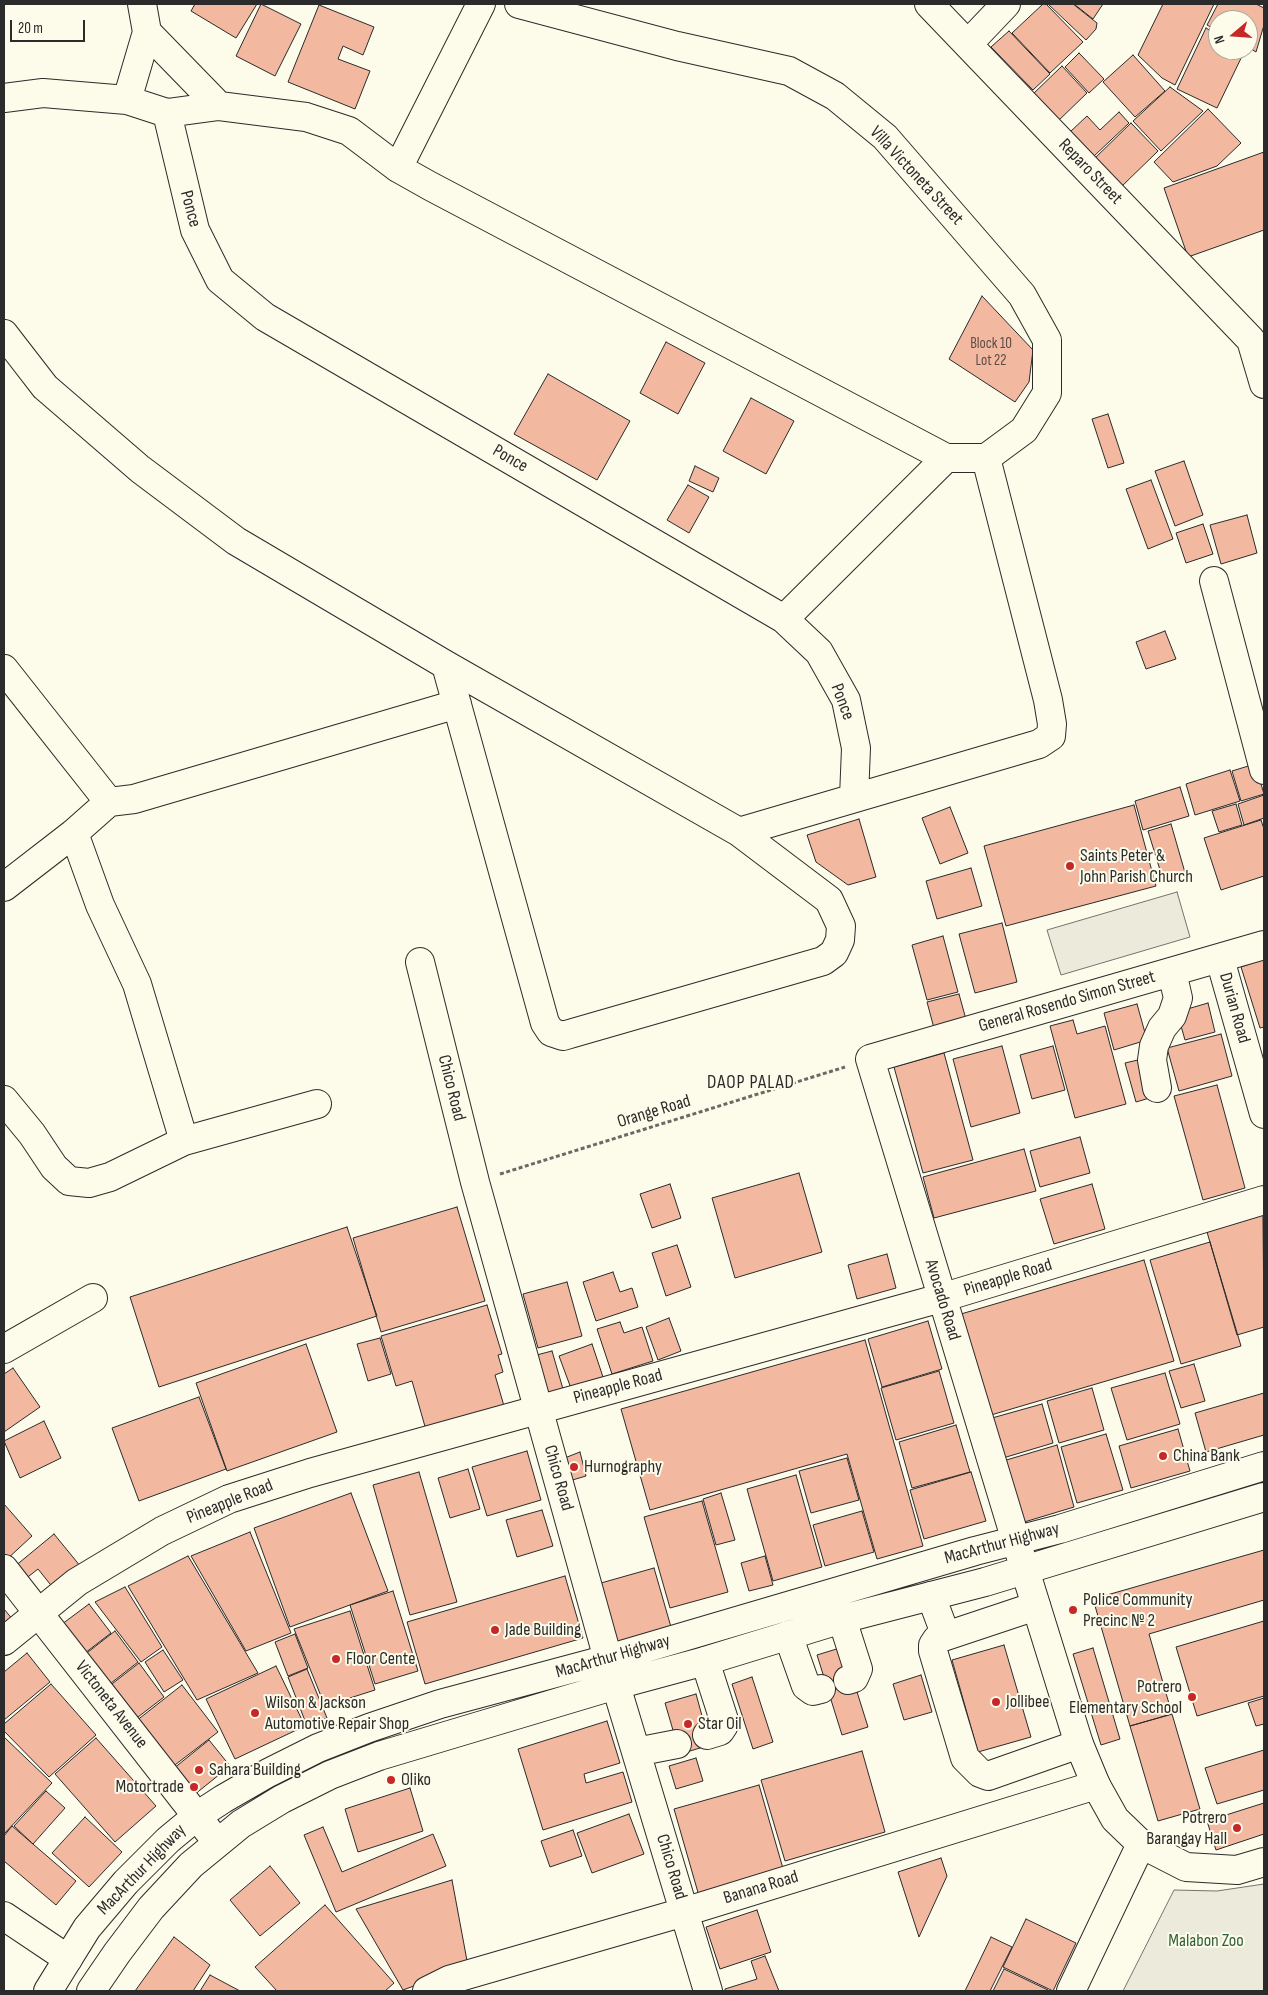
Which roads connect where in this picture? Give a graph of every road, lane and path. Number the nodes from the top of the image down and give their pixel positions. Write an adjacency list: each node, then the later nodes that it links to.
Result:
1 (142, 4): 6 (main road)
2 (481, 4): 12 (main road)
3 (519, 4): 16 (main road, Villa Victoneta Street)
4 (929, 4): 7 (main road, Reparo Street)
5 (1006, 4): 7 (main road)
6 (146, 32): 9 (main road); 10 (main road)
7 (968, 44): 14 (main road, Reparo Street)
8 (4, 98): 9 (main road)
9 (127, 100): 11 (main road)
10 (219, 106): 11 (main road); 12 (main road)
11 (167, 113): 18 (main road, Ponce)
12 (398, 168): 15 (main road)
13 (4, 334): 19 (main road)
14 (1264, 384)
15 (946, 458): 16 (main road); 18 (main road)
16 (986, 458): 23 (main road)
17 (1214, 581): 22 (main road)
18 (784, 619): 23 (main road, Ponce)
19 (446, 665): 21 (main road); 25 (main road)
20 (4, 669): 24 (main road)
21 (457, 704): 24 (main road); 25 (main road)
22 (1264, 770)
23 (854, 798): 25 (main road)
24 (109, 802): 26 (main road)
25 (739, 832)
26 (74, 833): 27 (main road); 37 (main road)
27 (4, 888)
28 (1264, 945): 29 (main road, General Rosendo Simon Street)
29 (1220, 959): 31 (main road, General Rosendo Simon Street); 36 (main road, Durian Road)
30 (420, 962): 38 (main road, Chico Road)
31 (1172, 972): 32 (main road, General Rosendo Simon Street); 33 (main road)
32 (870, 1059): 38 (path, Orange Road); 41 (main road, Avocado Road)
33 (1157, 1088)
34 (4, 1100): 37 (main road)
35 (317, 1104): 37 (main road)
36 (1264, 1114)
37 (184, 1141)
38 (475, 1182): 43 (main road, Chico Road)
39 (1264, 1200): 41 (main road, Pineapple Road)
40 (93, 1298): 42 (main road)
41 (941, 1298): 43 (main road, Pineapple Road); 46 (main road, Avocado Road)
42 (4, 1349)
43 (539, 1409): 51 (main road, Pineapple Road); 56 (main road, Chico Road)
44 (1264, 1466): 46 (main road, MacArthur Highway)
45 (1264, 1497): 48 (main road, MacArthur Highway)
46 (1016, 1541): 48 (main road, Avocado Road); 56 (main road, MacArthur Highway)
47 (4, 1569): 51 (main road, Victoneta Avenue)
48 (1024, 1569): 49 (main road, MacArthur Highway); 50 (main road, Avocado Road)
49 (931, 1596): 52 (main road, MacArthur Highway); 54 (main road)
50 (1036, 1606): 54 (main road); 63 (main road, Avocado Road)
51 (38, 1612): 55 (main road, Pineapple Road); 66 (main road, Victoneta Avenue)
52 (842, 1619): 53 (main road, MacArthur Highway); 58 (main road)
53 (788, 1635): 57 (main road, MacArthur Highway); 60 (main road)
54 (946, 1636): 63 (main road)
55 (4, 1641)
56 (608, 1659): 59 (main road, Chico Road); 66 (main road, MacArthur Highway)
57 (705, 1661): 59 (main road, MacArthur Highway); 61 (main road)
58 (848, 1680)
59 (616, 1686): 64 (main road, Chico Road); 67 (main road, MacArthur Highway)
60 (821, 1689)
61 (707, 1735)
62 (677, 1744): 64 (main road)
63 (1079, 1744): 65 (main road, Avocado Road)
64 (636, 1752): 70 (main road, Chico Road)
65 (1096, 1785): 68 (main road, Avocado Road); 70 (main road, Banana Road)
66 (197, 1816): 67 (main road, Victoneta Avenue); 72 (main road, MacArthur Highway)
67 (217, 1842): 74 (main road, MacArthur Highway)
68 (1140, 1844): 69 (main road, Avocado Road); 77 (main road)
69 (1264, 1862)
70 (684, 1912): 75 (main road, Banana Road); 76 (main road, Chico Road)
71 (4, 1916): 72 (main road)
72 (68, 1959): 73 (main road, MacArthur Highway)
73 (48, 1991)
74 (91, 1991)
75 (427, 1991)
76 (708, 1991)
77 (1071, 1991)

